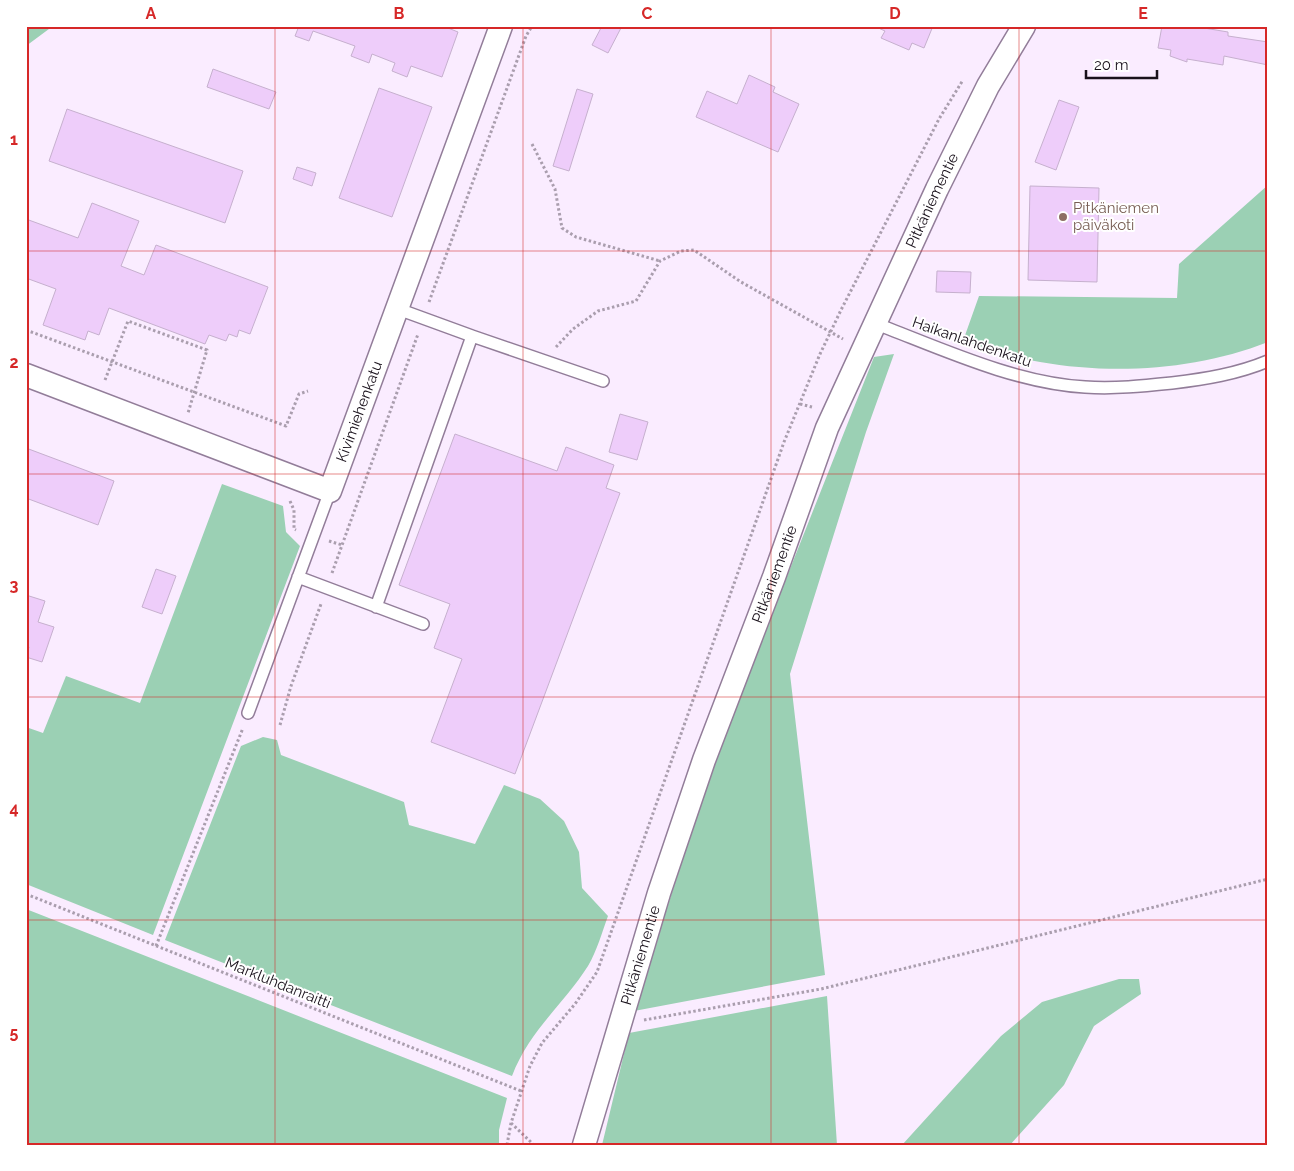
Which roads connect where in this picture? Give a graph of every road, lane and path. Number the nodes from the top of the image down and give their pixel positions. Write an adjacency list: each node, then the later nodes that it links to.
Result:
1 (501, 26): 7 (street, Kivimiehenkatu)
2 (532, 26): 8 (path)
3 (1024, 26): 9 (street, Pitkäniementie)
4 (965, 76): 11 (path)
5 (532, 144): 6 (path)
6 (660, 261): 11 (path); 13 (path)
7 (398, 309): 8 (lane); 22 (street, Kivimiehenkatu)
8 (423, 318): 12 (lane); 24 (path)
9 (874, 323): 14 (lane, Haikanlahdenkatu); 33 (street, Pitkäniementie)
10 (26, 330): 15 (path)
11 (830, 333): 34 (path)
12 (472, 336): 13 (lane); 26 (lane)
13 (544, 360): 17 (lane)
14 (1268, 361)
15 (112, 362): 19 (path); 19 (path); 20 (path)
16 (26, 375): 20 (street)
17 (603, 381)
18 (308, 391): 19 (path)
19 (196, 393): 21 (path)
20 (97, 402): 21 (street)
21 (181, 434): 22 (street)
22 (330, 491): 23 (lane)
23 (298, 577): 26 (lane); 28 (lane)
24 (329, 583)
25 (322, 602): 29 (path)
26 (376, 607): 27 (lane)
27 (423, 624)
28 (248, 713): 32 (path)
29 (280, 725)
30 (1268, 879): 33 (path)
31 (26, 894): 32 (path, Markluhdanraitti)
32 (156, 946): 34 (path, Markluhdanraitti)
33 (619, 1025): 38 (street, Pitkäniementie)
34 (521, 1091): 35 (path)
35 (511, 1123): 36 (path); 37 (path)
36 (507, 1145)
37 (534, 1145)
38 (584, 1145)

